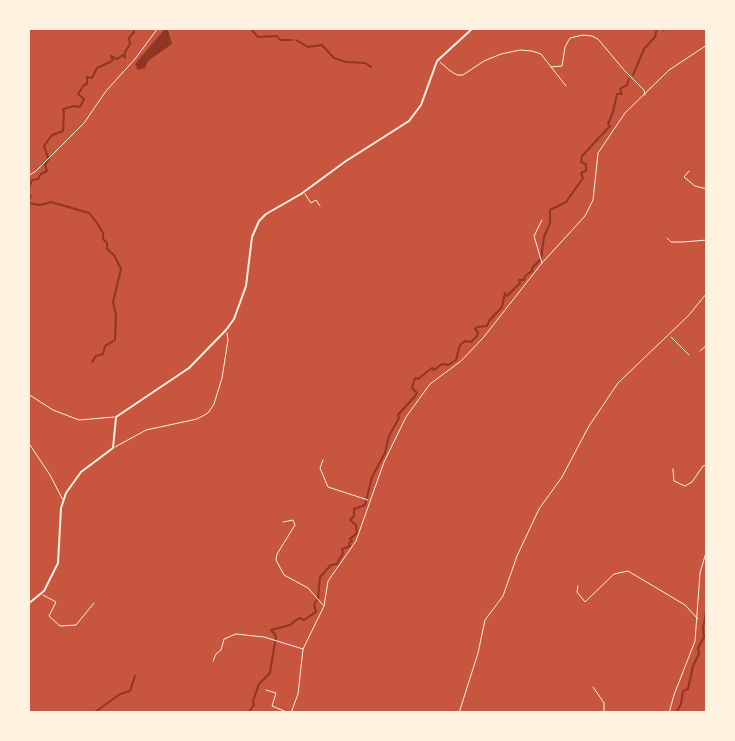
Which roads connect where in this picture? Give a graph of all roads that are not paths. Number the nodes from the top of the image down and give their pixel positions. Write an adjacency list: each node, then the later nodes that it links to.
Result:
1 (473, 28): 3 (street)
2 (707, 45): 6 (street)
3 (438, 60): 4 (street); 9 (street)
4 (551, 67): 5 (street); 6 (street)
5 (566, 86)
6 (644, 97): 14 (street)
7 (689, 171): 8 (street)
8 (707, 189)
9 (304, 192): 10 (street); 17 (street)
10 (320, 206)
11 (542, 220): 14 (street)
12 (667, 238): 13 (street)
13 (707, 240)
14 (541, 261): 30 (street)
15 (707, 293): 16 (street)
16 (706, 297): 18 (street)
17 (225, 331): 23 (street); 25 (street)
18 (669, 335): 21 (street); 45 (street)
19 (707, 345): 20 (street)
20 (700, 351)
21 (689, 355)
22 (28, 394): 23 (street)
23 (116, 417): 25 (street)
24 (28, 442): 29 (street)
25 (113, 447): 29 (street)
26 (323, 460): 30 (street)
27 (707, 465): 28 (street)
28 (673, 469)
29 (63, 500): 34 (street)
30 (369, 500): 37 (street)
31 (283, 522): 37 (street)
32 (707, 549): 39 (street)
33 (578, 586): 39 (street)
34 (41, 594): 35 (street); 36 (street)
35 (94, 603)
36 (28, 606): 38 (street)
37 (324, 606): 40 (street)
38 (28, 615)
39 (698, 619): 47 (street)
40 (303, 649): 41 (street); 44 (street)
41 (213, 661)
42 (593, 687): 46 (street)
43 (266, 690): 44 (street)
44 (290, 713)
45 (459, 713)
46 (604, 713)
47 (669, 713)

